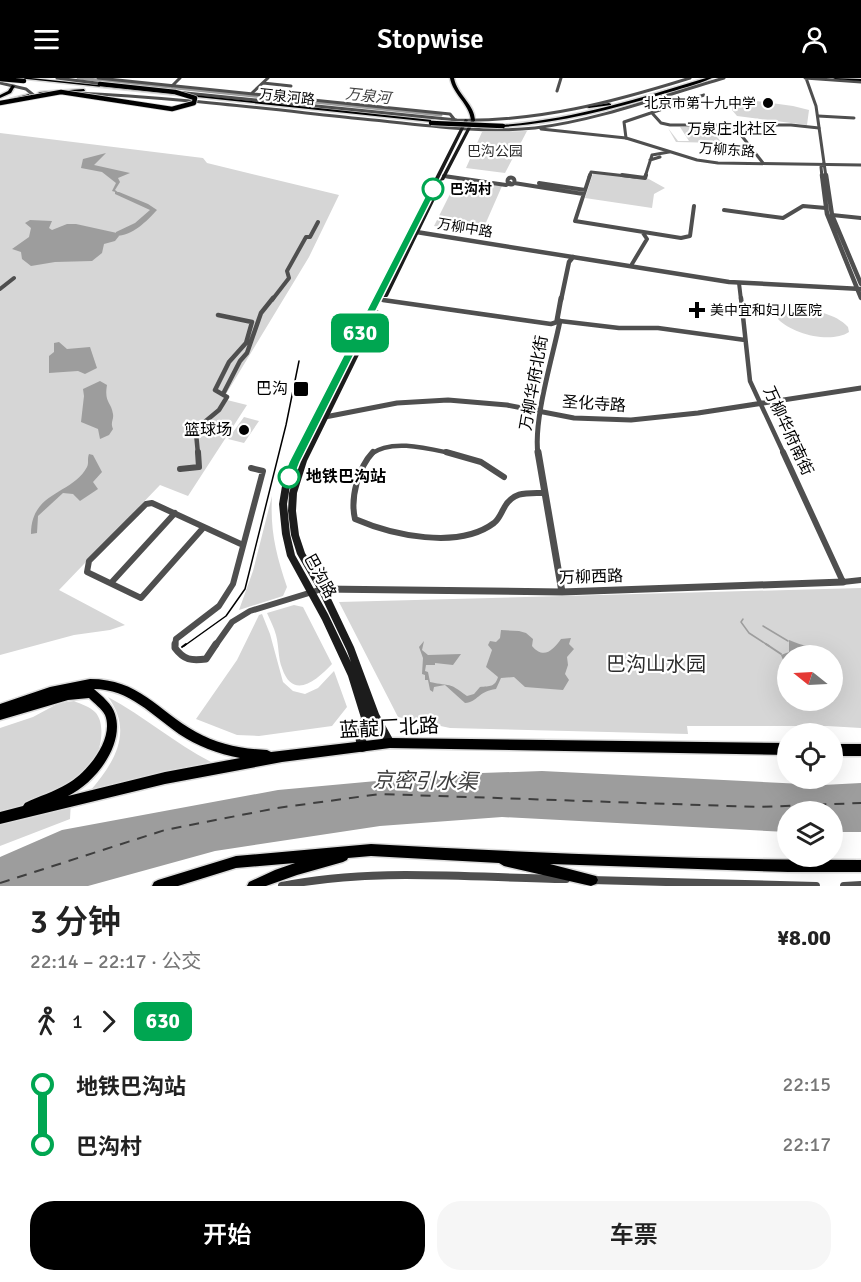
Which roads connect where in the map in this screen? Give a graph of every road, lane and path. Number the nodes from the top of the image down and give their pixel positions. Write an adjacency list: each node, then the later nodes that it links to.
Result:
1 (6, 78): 16 (street)
2 (34, 78): 17 (main road)
3 (101, 78): 21 (street)
4 (180, 78): 21 (street)
5 (268, 78): 19 (street)
6 (450, 78): 48 (main road); 50 (main road)
7 (561, 78): 24 (street)
8 (690, 78): 36 (street)
9 (700, 78): 35 (main road, 万泉河路)
10 (710, 78): 33 (main road, 万泉河路)
11 (720, 78): 39 (street)
12 (806, 78): 15 (street); 42 (street)
13 (835, 78): 15 (main road)
14 (21, 79): 16 (main road, 万泉河路, bridge); 17 (main road, 万泉河路); 18 (street); 23 (main road, 万泉河路)
15 (860, 80)
16 (0, 81): 18 (street); 20 (highway, bridge)
17 (57, 81): 25 (main road, 万泉河路); 26 (street, 万泉河路); 32 (main road, bridge)
18 (6, 84): 28 (street)
19 (262, 84): 22 (street); 27 (street)
20 (13, 86): 32 (main road)
21 (172, 86): 27 (street)
22 (291, 86)
23 (110, 90): 28 (main road); 29 (main road, 万泉河路)
24 (557, 91)
25 (165, 93): 26 (main road); 37 (main road, 万泉河路)
26 (196, 94): 34 (street, 万泉河路)
27 (252, 94): 45 (street)
28 (38, 95): 31 (street, 万泉河路); 32 (street, 万泉河路); 32 (main road, bridge)
29 (154, 95): 31 (main road); 41 (main road, 万泉河路)
30 (704, 95): 38 (street)
31 (187, 101): 40 (street, 万泉河路)
32 (0, 102)
33 (633, 102): 39 (main road); 51 (main road, 万泉河路)
34 (286, 103): 37 (main road); 43 (street, 万泉河路)
35 (618, 103): 36 (main road); 51 (main road, 万泉河路)
36 (589, 107): 46 (street)
37 (319, 109): 47 (main road, 万泉河路)
38 (652, 112): 52 (street); 57 (street)
39 (603, 114): 49 (street)
40 (321, 115): 41 (main road); 47 (street, 万泉河路)
41 (351, 116): 47 (main road, 万泉河路)
42 (818, 116): 44 (street); 54 (street)
43 (440, 118): 45 (street, 万泉河路); 47 (street)
44 (854, 118)
45 (454, 119): 48 (street, 万泉河路)
46 (494, 120): 50 (street); 55 (street)
47 (433, 123): 48 (street, 万泉河路); 51 (main road, 万泉河路, bridge)
48 (464, 124): 50 (street); 50 (street); 72 (main road, 巴沟路)
49 (555, 124): 53 (street); 56 (street)
50 (471, 125): 55 (street); 64 (main road, 巴沟路)
51 (503, 125)
52 (734, 126): 54 (street); 61 (street)
53 (534, 128): 55 (street); 56 (street, 万柳东路)
54 (819, 128): 62 (street)
55 (497, 129)
56 (559, 131): 57 (street, 万柳东路)
57 (626, 138): 58 (street, 万柳东路)
58 (669, 152): 60 (street); 61 (street, 万柳东路)
59 (660, 157): 60 (street)
60 (650, 160): 65 (street)
61 (763, 163): 62 (street, 万柳东路)
62 (824, 163): 63 (street, 万柳东路); 67 (street); 69 (street)
63 (861, 165)
64 (444, 176): 65 (street); 72 (main road, 巴沟路)
65 (584, 192): 73 (street)
66 (694, 206): 73 (street)
67 (826, 208): 68 (street); 78 (street)
68 (724, 210)
69 (832, 215): 70 (street); 78 (street)
70 (861, 218)
71 (318, 222): 86 (street)
72 (415, 231): 74 (street, 万柳中路); 81 (main road, 巴沟路); 101 (main road, 巴沟路)
73 (643, 233): 75 (street)
74 (574, 256): 75 (street, 万柳中路); 77 (street, 万柳中路); 83 (street, 万柳华府北街)
75 (632, 264): 78 (street, 万柳中路)
76 (14, 278): 79 (street)
77 (739, 283): 78 (street, 万柳中路); 84 (street, 万柳华府南街)
78 (859, 287): 80 (street)
79 (1, 288)
80 (861, 298)
81 (383, 300): 83 (street); 89 (main road, 巴沟路)
82 (218, 315): 86 (street)
83 (560, 321): 84 (street); 88 (street, 万柳华府北街)
84 (745, 339): 87 (street, 万柳华府南街)
85 (861, 388): 87 (street, 圣化寺路)
86 (223, 394): 91 (street)
87 (759, 403): 88 (street, 圣化寺路); 98 (street, 万柳华府南街)
88 (541, 412): 89 (street, 圣化寺路); 93 (street, 万柳华府北街)
89 (325, 417): 100 (main road, 巴沟路)
90 (251, 468): 96 (street)
91 (180, 469)
92 (504, 477): 93 (street)
93 (544, 493): 102 (street, 万柳华府北街)
94 (175, 513): 95 (street); 99 (street); 99 (street)
95 (204, 527): 96 (street); 99 (street)
96 (243, 545): 101 (street)
97 (861, 580): 98 (street, 万柳西路)
98 (843, 582): 102 (street, 万柳西路)
99 (111, 583)
100 (322, 589): 101 (street); 102 (street, 万柳西路); 105 (main road, 巴沟路)
101 (310, 591): 106 (main road, 巴沟路)
102 (562, 592)
103 (0, 708): 110 (main road)
104 (0, 715): 111 (main road)
105 (390, 743): 106 (main road, 蓝靛厂北路); 107 (main road, 蓝靛厂北路)
106 (362, 747): 110 (main road, 蓝靛厂北路)
107 (777, 749)
108 (843, 750): 109 (main road)
109 (861, 750)
110 (282, 756): 111 (main road, 蓝靛厂北路)
111 (3, 817)
112 (371, 850): 113 (main road); 117 (main road); 118 (main road)
113 (483, 856): 114 (main road); 115 (highway)
114 (861, 866)
115 (592, 880): 119 (street); 120 (street)
116 (861, 885): 121 (street)
117 (158, 886)
118 (253, 886)
119 (282, 886)
120 (816, 886)
121 (844, 886)

